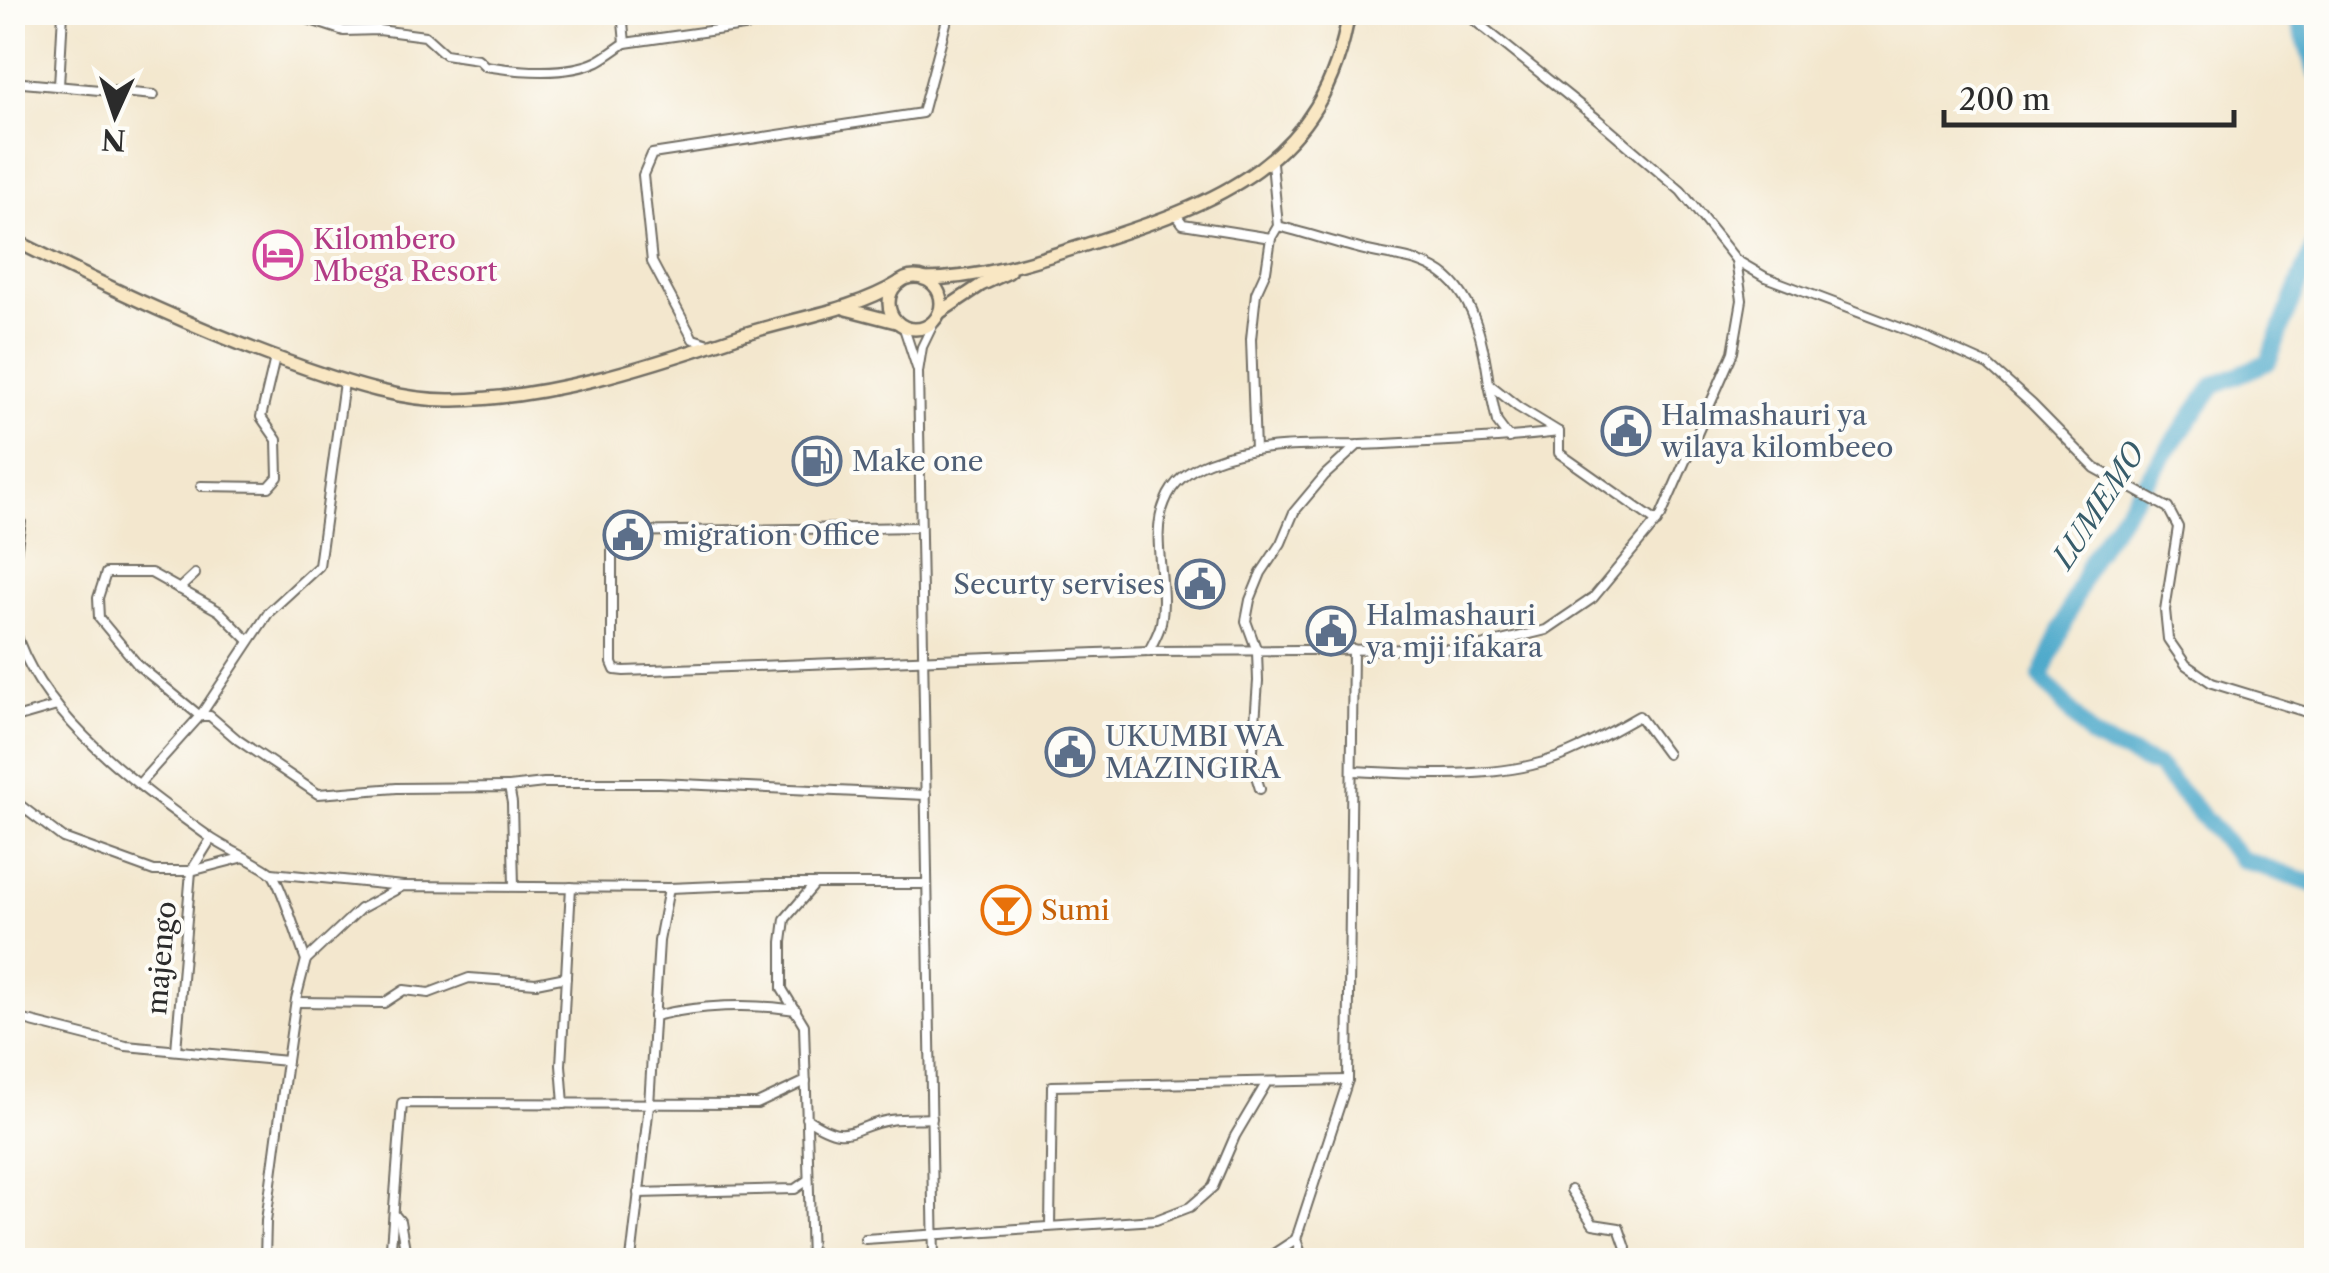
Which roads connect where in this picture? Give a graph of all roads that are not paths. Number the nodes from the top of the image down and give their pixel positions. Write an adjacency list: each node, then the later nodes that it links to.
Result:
1 (63, 12): 11 (street)
2 (622, 12): 9 (street)
3 (790, 12): 9 (street)
4 (925, 12): 7 (street)
5 (1349, 12): 13 (main road)
6 (283, 13): 9 (street)
7 (949, 13): 25 (street)
8 (1465, 13): 18 (street)
9 (625, 43)
10 (12, 82): 11 (street)
11 (59, 86): 12 (street)
12 (154, 95)
13 (1272, 162): 14 (main road); 15 (street)
14 (1178, 216): 16 (street); 19 (main road)
15 (1278, 226): 16 (street); 29 (street)
16 (1271, 238): 33 (street)
17 (12, 239): 26 (main road)
18 (1736, 260): 36 (street); 46 (street)
19 (1031, 262): 20 (main road); 23 (main road)
20 (924, 279): 21 (main road); 23 (main road)
21 (900, 282): 22 (main road); 24 (main road)
22 (844, 309): 24 (main road); 25 (main road)
23 (937, 315): 24 (main road); 27 (street)
24 (902, 324): 27 (street)
25 (713, 345): 28 (main road)
26 (275, 358): 28 (main road); 34 (street)
27 (918, 372): 37 (street)
28 (344, 382): 40 (street)
29 (1489, 384): 30 (street); 31 (street)
30 (1559, 432): 31 (street); 36 (street)
31 (1508, 438): 32 (street)
32 (1358, 445): 33 (street); 43 (street)
33 (1256, 450): 42 (street)
34 (201, 486)
35 (12, 516): 45 (street)
36 (1657, 522): 41 (street)
37 (920, 527): 44 (street); 44 (street)
38 (196, 574): 39 (street)
39 (179, 589): 40 (street); 47 (street)
40 (249, 640): 47 (street)
41 (1353, 650): 43 (street); 50 (street)
42 (1149, 651): 43 (street); 44 (street)
43 (1257, 651): 53 (street)
44 (924, 661): 54 (street)
45 (56, 706): 48 (street); 51 (street)
46 (2316, 715)
47 (200, 716): 51 (street); 52 (street)
48 (12, 720)
49 (1668, 754): 50 (street)
50 (1353, 771): 76 (street)
51 (139, 784): 56 (street)
52 (509, 788): 54 (street); 63 (street)
53 (1260, 789)
54 (926, 795): 61 (street)
55 (12, 800): 58 (street, majengo)
56 (211, 839): 57 (street); 58 (street, majengo)
57 (241, 858): 58 (street, majengo); 59 (street)
58 (191, 871): 74 (street, majengo)
59 (272, 872): 62 (street); 66 (street)
60 (814, 884): 61 (street); 65 (street); 68 (street)
61 (926, 884): 82 (street)
62 (403, 886): 63 (street); 66 (street)
63 (514, 886): 64 (street)
64 (571, 887): 65 (street); 67 (street)
65 (668, 888): 72 (street)
66 (306, 960): 69 (street)
67 (566, 977): 69 (street); 79 (street)
68 (784, 993): 70 (street); 71 (street)
69 (296, 1002): 75 (street)
70 (776, 1007): 71 (street); 72 (street)
71 (796, 1010): 77 (street)
72 (654, 1016): 80 (street)
73 (12, 1017): 74 (street)
74 (176, 1050): 75 (street)
75 (287, 1061): 91 (street)
76 (1348, 1080): 78 (street); 90 (street)
77 (806, 1081): 80 (street); 81 (street)
78 (1267, 1082): 87 (street); 87 (street)
79 (564, 1104): 80 (street); 86 (street)
80 (649, 1105): 85 (street)
81 (806, 1118): 82 (street); 83 (street)
82 (932, 1118): 88 (street)
83 (808, 1180): 85 (street); 95 (street)
84 (1571, 1190): 99 (street)
85 (638, 1193): 94 (street)
86 (394, 1216): 92 (street); 93 (street)
87 (1050, 1226): 88 (street)
88 (935, 1233): 89 (street); 96 (street)
89 (864, 1239)
90 (1296, 1239): 97 (street); 98 (street)
91 (265, 1260)
92 (390, 1260)
93 (407, 1260)
94 (631, 1260)
95 (811, 1260)
96 (934, 1260)
97 (1264, 1260)
98 (1303, 1260)
99 (1623, 1260)

